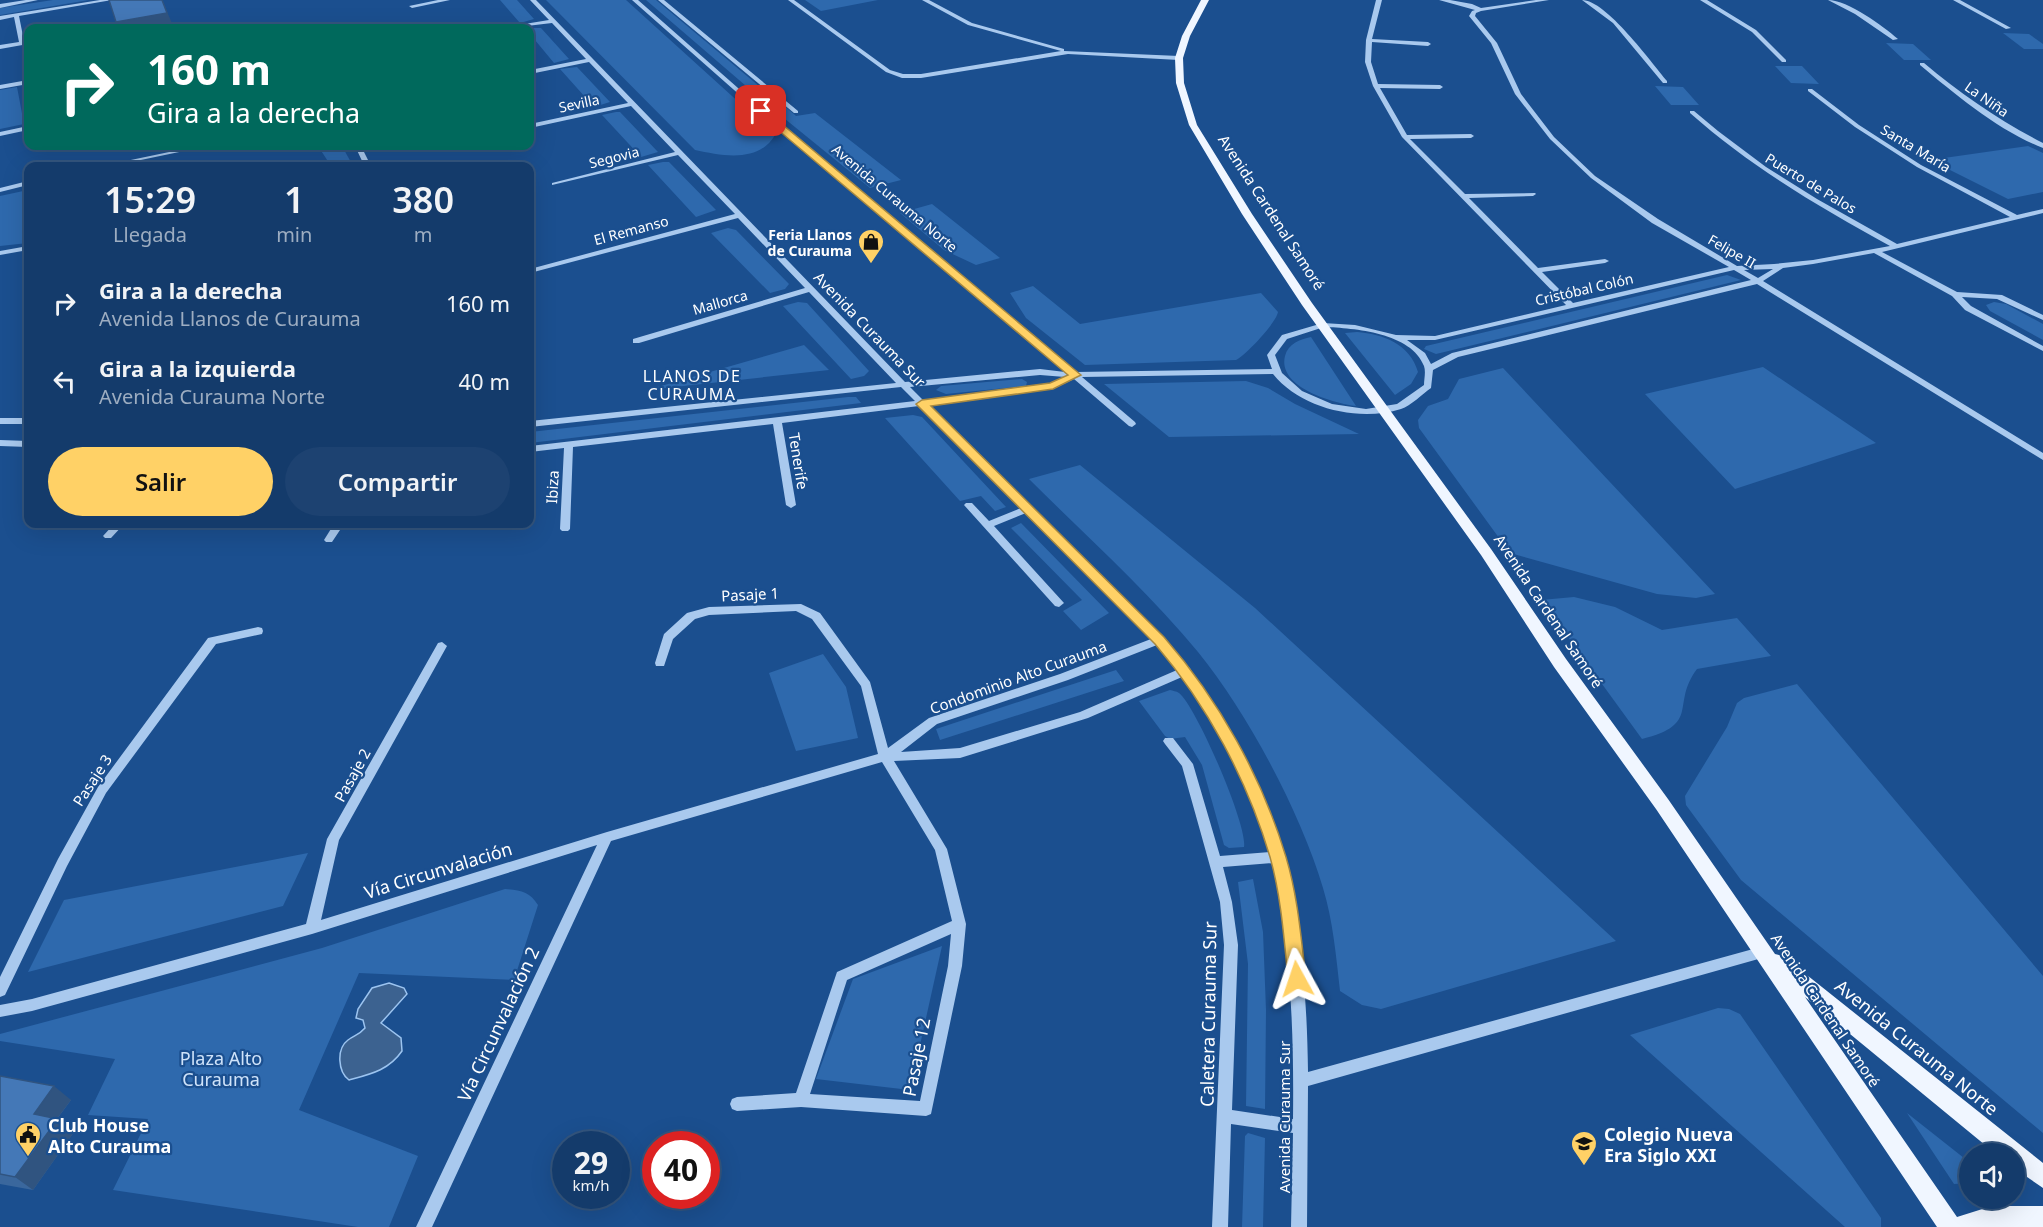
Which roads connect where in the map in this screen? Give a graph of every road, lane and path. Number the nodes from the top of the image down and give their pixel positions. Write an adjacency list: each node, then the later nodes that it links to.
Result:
1 (35, 0): 17 (street)
2 (109, 0): 20 (street)
3 (447, 0): 18 (street)
4 (533, 0): 22 (street, Avenida Curauma Sur)
5 (635, 0): 45 (street, Avenida Curauma Norte)
6 (661, 0): 43 (street)
7 (791, 0): 31 (street)
8 (925, 0): 31 (street)
9 (1205, 0): 32 (main road, Avenida Cardenal Samoré)
10 (1379, 0): 27 (street)
11 (1442, 0): 19 (street)
12 (1546, 0): 19 (street)
13 (1585, 0): 37 (street)
14 (1703, 0): 34 (street)
15 (1831, 0): 26 (street)
16 (1956, 0): 24 (street)
17 (0, 6)
18 (412, 6)
19 (1480, 10): 70 (street, Felipe II)
20 (16, 15): 21 (street); 25 (street)
21 (0, 18)
22 (553, 21): 23 (street); 33 (street, Avenida Curauma Sur)
23 (534, 24)
24 (2008, 28)
25 (24, 37)
26 (1895, 39)
27 (1369, 40): 29 (street); 39 (street)
28 (24, 42): 30 (street)
29 (1428, 44)
30 (0, 47)
31 (1068, 52): 32 (street)
32 (1179, 58): 79 (main road, Avenida Cardenal Samoré)
33 (590, 60): 36 (street); 44 (street, Avenida Curauma Sur)
34 (1784, 61)
35 (1922, 64): 53 (street, La Niña)
36 (534, 71)
37 (1665, 82)
38 (24, 83): 40 (street)
39 (1376, 86): 41 (street); 52 (street)
40 (0, 87)
41 (1440, 87)
42 (1810, 90): 64 (street, Santa María)
43 (773, 93): 45 (street); 46 (street)
44 (633, 104): 48 (street, Sevilla); 55 (street, Avenida Curauma Sur)
45 (761, 111): 85 (street, Avenida Curauma Norte)
46 (796, 112)
47 (1692, 112): 65 (street, Puerto de Palos)
48 (534, 125)
49 (24, 129): 50 (street)
50 (0, 134)
51 (1471, 136): 52 (street)
52 (1405, 137): 61 (street)
53 (2043, 146)
54 (185, 150): 56 (street)
55 (680, 153): 58 (street, Segovia); 63 (street, Avenida Curauma Sur)
56 (125, 162)
57 (24, 184): 59 (street)
58 (554, 184)
59 (0, 190)
60 (1533, 194): 61 (street)
61 (1464, 196): 73 (street)
62 (2043, 211): 64 (street, Cristóbal Colón)
63 (740, 215): 72 (street, El Remanso); 75 (street, Avenida Curauma Sur)
64 (2016, 217): 65 (street, Cristóbal Colón)
65 (1894, 245): 67 (street, Cristóbal Colón)
66 (24, 249): 68 (street)
67 (1873, 250): 71 (street, Cristóbal Colón); 76 (street)
68 (0, 253)
69 (1605, 261): 73 (street)
70 (1735, 268): 71 (street, Cristóbal Colón); 74 (street, Felipe II); 77 (street, Cristóbal Colón)
71 (1779, 268): 74 (street, Cristóbal Colón)
72 (534, 270)
73 (1536, 271): 77 (street)
74 (1758, 281): 83 (street, Cristóbal Colón); 98 (street, Felipe II)
75 (811, 289): 81 (street, Mallorca); 86 (street, Avenida Curauma Sur)
76 (1955, 294): 78 (street); 82 (street)
77 (1571, 306): 80 (street, Cristóbal Colón)
78 (2043, 318)
79 (1323, 325): 80 (street); 84 (street); 88 (main road, Avenida Cardenal Samoré)
80 (1395, 337): 83 (street)
81 (636, 341)
82 (2043, 349)
83 (1430, 368): 88 (street)
84 (1274, 370): 85 (street); 88 (street)
85 (1075, 375): 86 (street); 87 (street); 93 (street, Avenida Curauma Norte)
86 (902, 384): 87 (street, Avenida Curauma Sur); 92 (street)
87 (922, 404): 91 (street); 101 (street, Avenida Curauma Sur)
88 (1384, 410): 121 (main road, Avenida Cardenal Samoré)
89 (0, 420): 90 (street)
90 (24, 421)
91 (777, 422): 96 (street); 99 (street, Tenerife)
92 (534, 424)
93 (1132, 424)
94 (0, 443): 95 (street)
95 (24, 444)
96 (569, 447): 97 (street); 105 (street, Ibiza)
97 (534, 449)
98 (2043, 457)
99 (791, 505)
100 (969, 505): 102 (street)
101 (1028, 509): 102 (street); 110 (street, Avenida Curauma Sur)
102 (988, 525): 108 (street)
103 (115, 528): 106 (street)
104 (336, 528): 107 (street)
105 (565, 529)
106 (108, 536)
107 (329, 540)
108 (1059, 603)
109 (258, 632): 122 (street, Pasaje 3)
110 (1160, 640): 113 (street, Avenida Curauma Sur); 115 (street, Condominio Alto Curauma)
111 (442, 646): 120 (street, Pasaje 2)
112 (660, 663): 115 (street, Pasaje 1)
113 (1186, 671): 115 (street); 117 (street, Avenida Curauma Sur)
114 (1169, 741): 118 (street, Caletera Curauma Sur)
115 (885, 757): 116 (street, Vía Circunvalación); 119 (street, Pasaje 12)
116 (607, 837): 120 (street, Vía Circunvalación); 133 (street, Vía Circunvalación 2)
117 (1278, 857): 118 (street); 124 (street, Avenida Curauma Sur)
118 (1216, 862): 127 (street, Caletera Curauma Sur)
119 (959, 924): 125 (street); 125 (street, Pasaje 12)
120 (312, 928): 123 (street, Vía Circunvalación)
121 (1764, 952): 124 (street); 129 (main road, Avenida Curauma Norte); 136 (main road, Avenida Cardenal Samoré)
122 (0, 991)
123 (0, 1011)
124 (1300, 1081): 128 (street, Avenida Curauma Sur)
125 (801, 1100): 126 (street, Pasaje 12)
126 (736, 1104)
127 (1225, 1116): 128 (street); 134 (street, Caletera Curauma Sur)
128 (1300, 1127): 135 (street, Avenida Curauma Sur)
129 (2000, 1143)
130 (2025, 1163): 131 (main road, Avenida Curauma Norte)
131 (2043, 1177)
132 (2043, 1217): 137 (main road)
133 (424, 1227)
134 (1220, 1227)
135 (1299, 1227)
136 (1950, 1227)
137 (1960, 1227)

